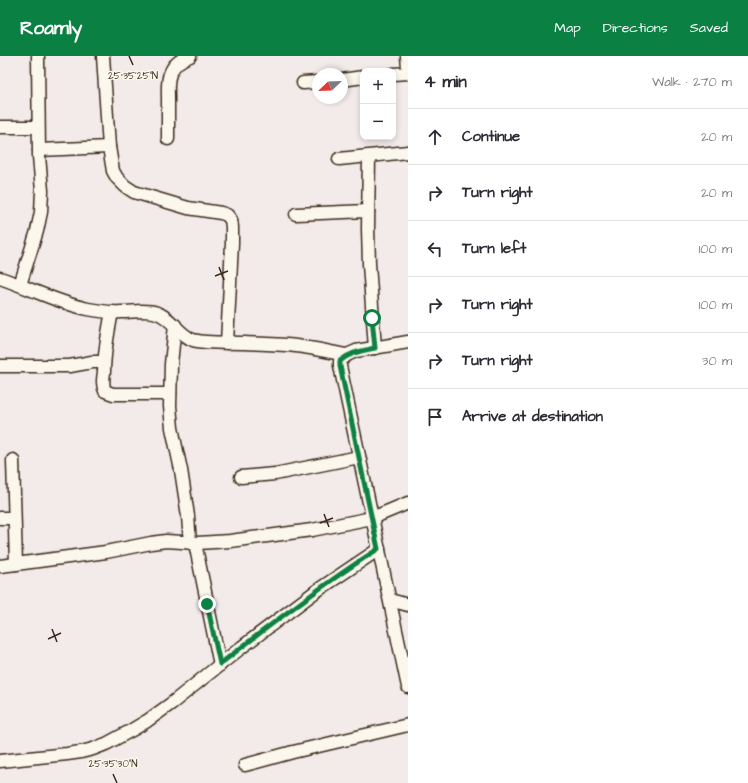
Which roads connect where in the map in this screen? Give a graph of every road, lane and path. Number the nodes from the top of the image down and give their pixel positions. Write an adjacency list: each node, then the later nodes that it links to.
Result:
1 (38, 56): 13 (street)
2 (103, 56): 15 (street)
3 (190, 56): 14 (street)
4 (407, 56): 5 (street)
5 (408, 68)
6 (408, 73): 7 (street)
7 (396, 74)
8 (360, 77): 9 (street)
9 (348, 79)
10 (312, 83): 11 (street)
11 (303, 84)
12 (0, 127): 13 (street)
13 (38, 127): 16 (street)
14 (168, 139)
15 (109, 147): 16 (street); 26 (street)
16 (39, 150): 23 (street)
17 (408, 152): 18 (street)
18 (369, 156): 19 (street); 20 (street)
19 (339, 159)
20 (368, 211): 21 (street); 28 (street)
21 (296, 214)
22 (0, 278): 23 (street)
23 (20, 285): 24 (street)
24 (112, 312): 25 (street); 30 (street)
25 (175, 326): 26 (street); 32 (street)
26 (227, 342): 29 (street)
27 (408, 342): 28 (street)
28 (375, 348): 29 (street)
29 (347, 355): 33 (street)
30 (104, 362): 31 (street); 32 (street)
31 (0, 366)
32 (170, 394): 40 (street)
33 (359, 457): 35 (street); 39 (street)
34 (13, 460): 38 (street)
35 (241, 477)
36 (408, 503): 39 (street)
37 (0, 518): 38 (street)
38 (14, 518): 42 (street)
39 (372, 518): 40 (street); 41 (street)
40 (192, 543): 42 (street); 46 (street)
41 (378, 549): 44 (street); 46 (street)
42 (16, 564): 43 (street)
43 (0, 566)
44 (390, 600): 45 (street); 47 (street)
45 (408, 605)
46 (220, 664): 49 (street)
47 (408, 687)
48 (408, 725): 50 (street)
49 (0, 761)
50 (245, 765)

